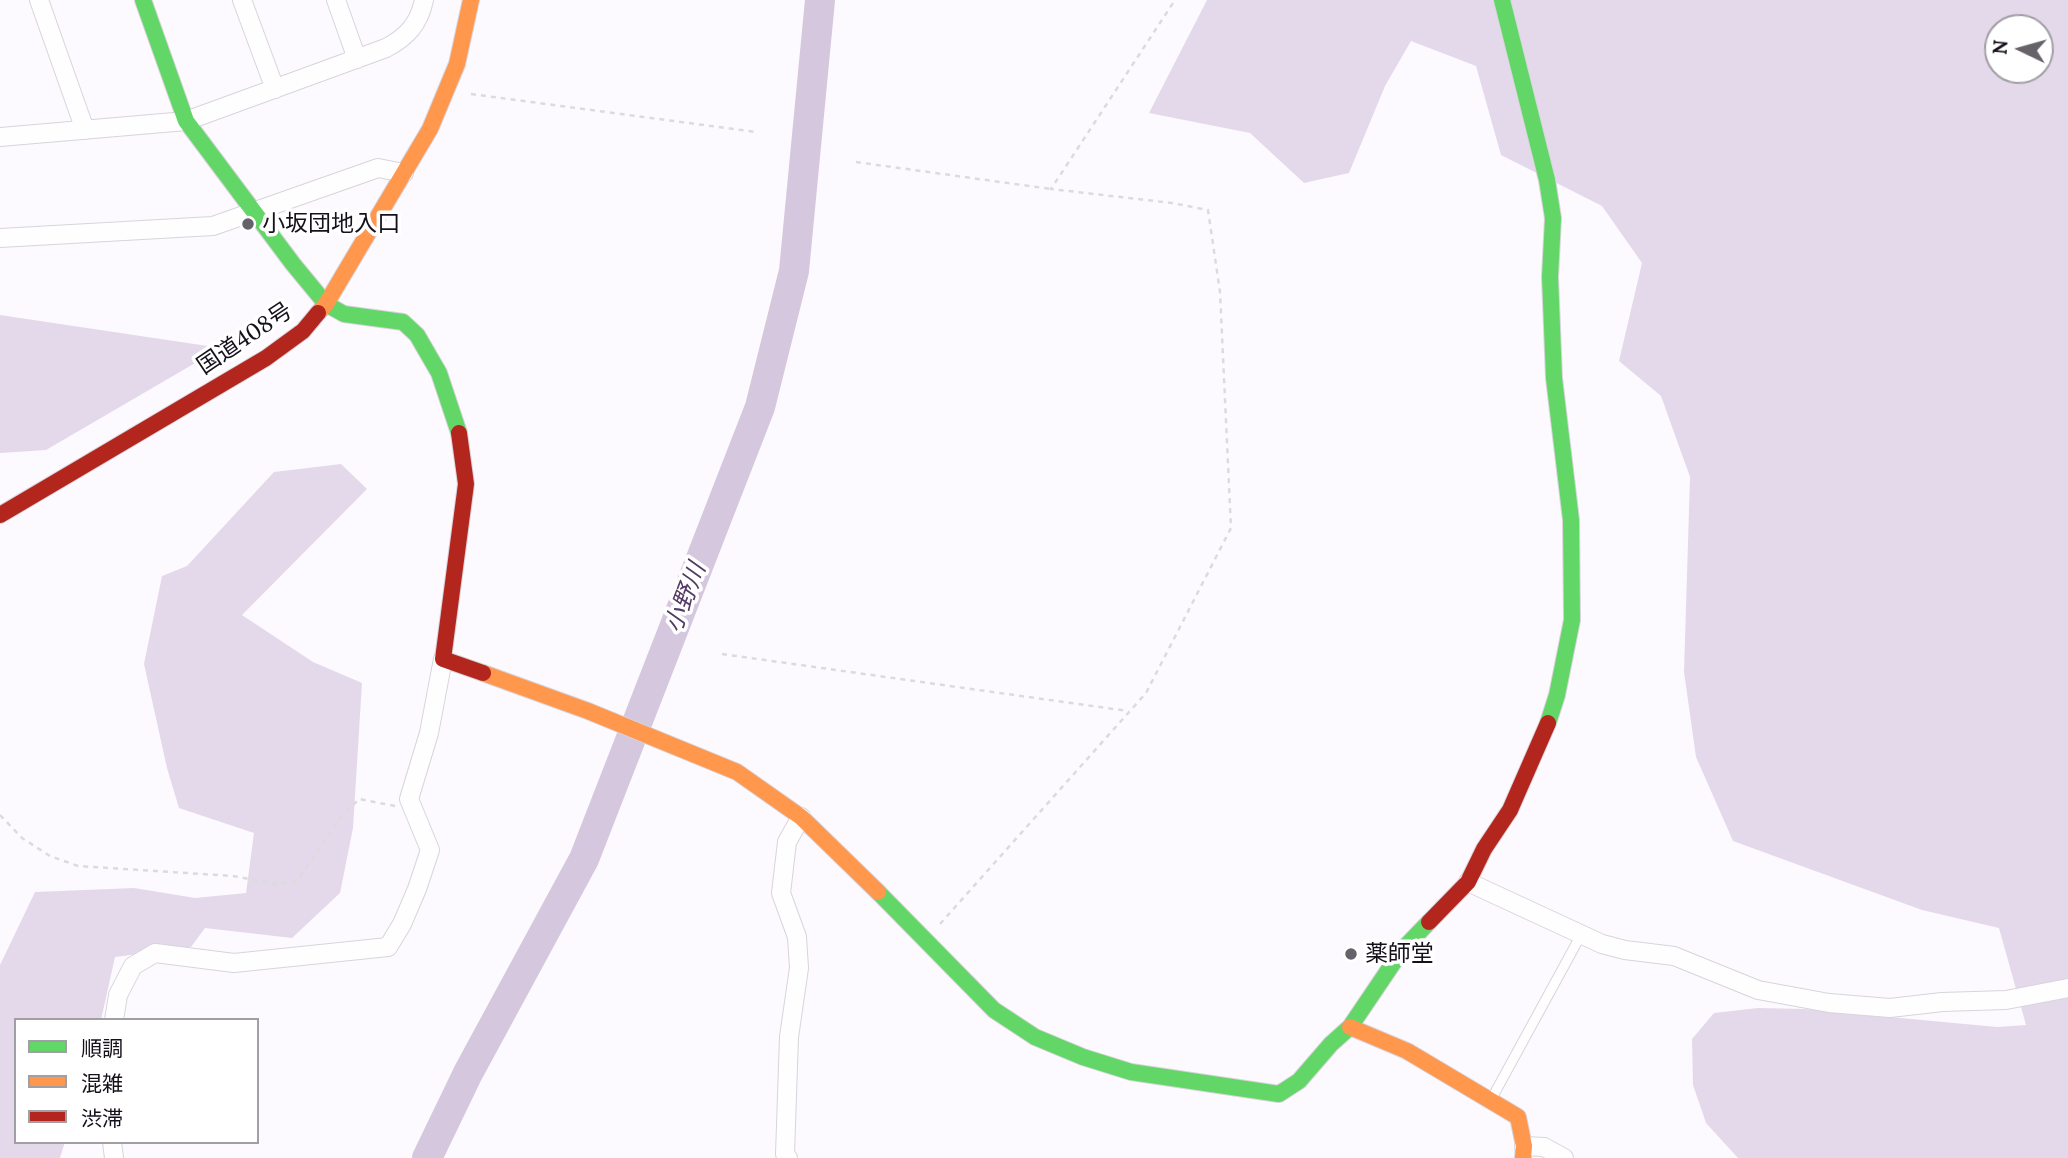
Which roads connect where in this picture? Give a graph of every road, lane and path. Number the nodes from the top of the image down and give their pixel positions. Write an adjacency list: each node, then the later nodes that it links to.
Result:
1 (39, 0): 13 (street)
2 (143, 0): 12 (main road)
3 (242, 0): 10 (street)
4 (336, 0): 9 (street)
5 (424, 0): 9 (street)
6 (471, 0): 11 (main road, 国道408号)
7 (1175, 0): 18 (path)
8 (1502, 0): 29 (main road)
9 (357, 59): 10 (street)
10 (275, 89): 12 (street)
11 (447, 90): 14 (path); 17 (main road, 国道408号)
12 (186, 121): 13 (street); 19 (main road)
13 (85, 130): 15 (street)
14 (756, 132)
15 (0, 136)
16 (856, 162): 18 (path)
17 (404, 173): 19 (street); 21 (main road, 国道408号)
18 (1051, 189): 25 (path)
19 (252, 212): 20 (street); 21 (main road)
20 (0, 238)
21 (327, 304): 22 (main road, 国道408号); 24 (main road)
22 (0, 515)
23 (722, 654): 25 (path)
24 (443, 659): 26 (street); 28 (main road)
25 (1128, 711): 31 (path)
26 (412, 805): 27 (path); 33 (street)
27 (0, 816)
28 (801, 817): 31 (main road); 37 (street)
29 (1468, 881): 30 (street); 34 (main road)
30 (1581, 935): 32 (street); 35 (lane)
31 (926, 940): 34 (main road)
32 (2068, 988)
33 (114, 1018)
34 (1350, 1027): 35 (main road)
35 (1492, 1100): 36 (main road)
36 (1524, 1152): 38 (street)
37 (788, 1158)
38 (1564, 1158)

